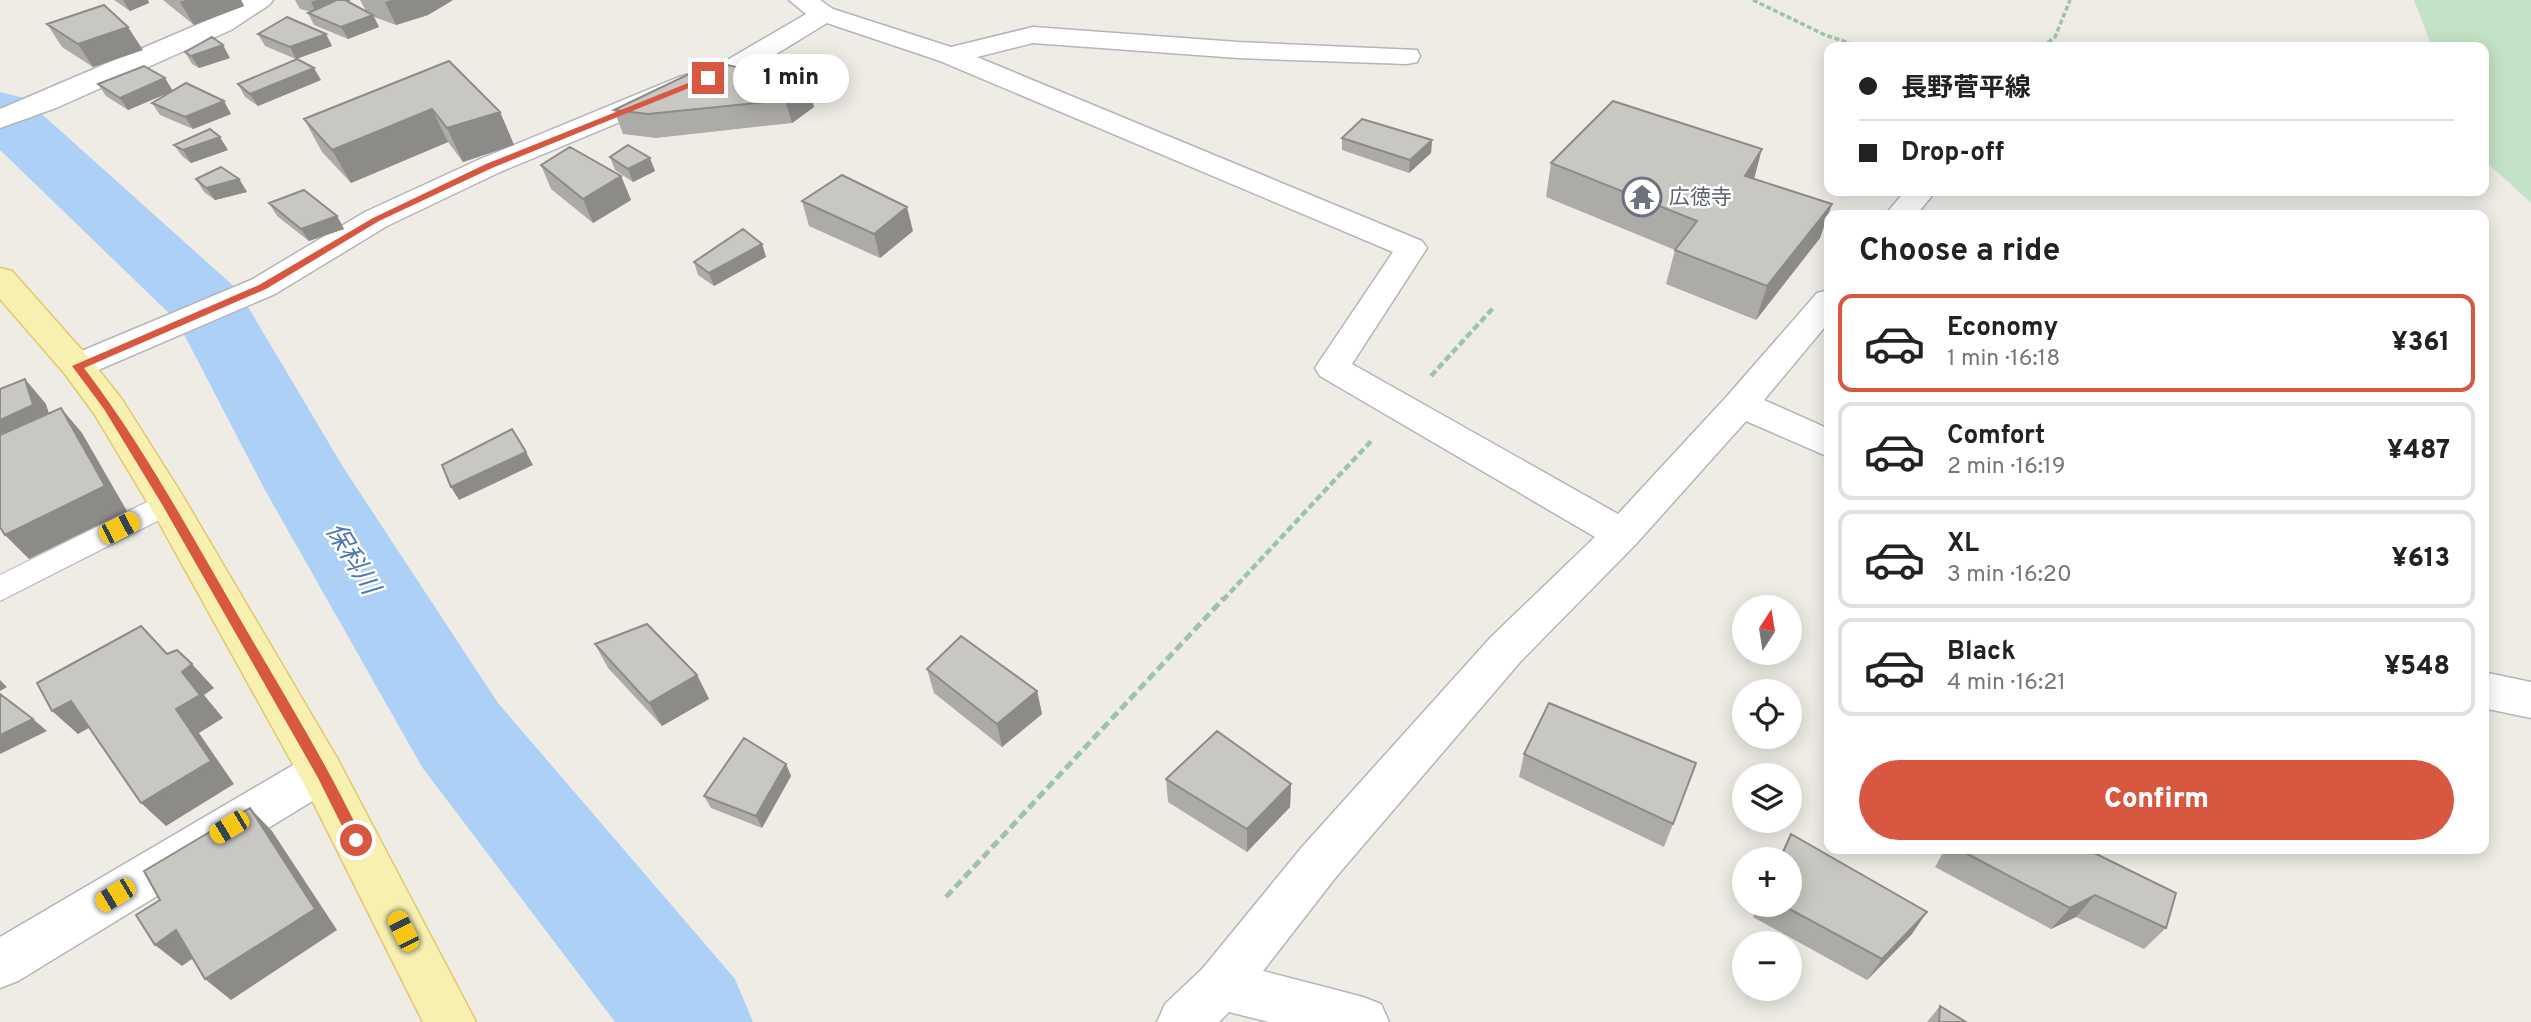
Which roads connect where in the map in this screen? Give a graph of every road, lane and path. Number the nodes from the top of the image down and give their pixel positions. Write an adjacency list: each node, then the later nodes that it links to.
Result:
1 (260, 0): 9 (street)
2 (1753, 0): 5 (path)
3 (2070, 0): 6 (path)
4 (813, 7): 7 (street); 15 (street)
5 (1846, 42)
6 (2049, 42)
7 (950, 55): 8 (street); 17 (street)
8 (1407, 56)
9 (0, 119)
10 (1917, 196): 11 (street)
11 (1904, 210)
12 (0, 278): 15 (main road)
13 (1824, 306): 16 (street)
14 (1494, 307): 17 (path)
15 (77, 366): 19 (main road)
16 (1741, 404): 18 (street); 20 (street)
17 (1402, 408): 20 (street); 25 (path)
18 (1824, 442)
19 (167, 503): 21 (lane); 24 (main road)
20 (1622, 534): 27 (street)
21 (0, 589)
22 (2489, 691): 23 (street)
23 (2531, 701)
24 (321, 772): 26 (street); 28 (main road)
25 (946, 897)
26 (0, 964)
27 (1221, 985): 29 (street); 30 (street)
28 (450, 1022)
29 (1183, 1022)
30 (1363, 1022)

